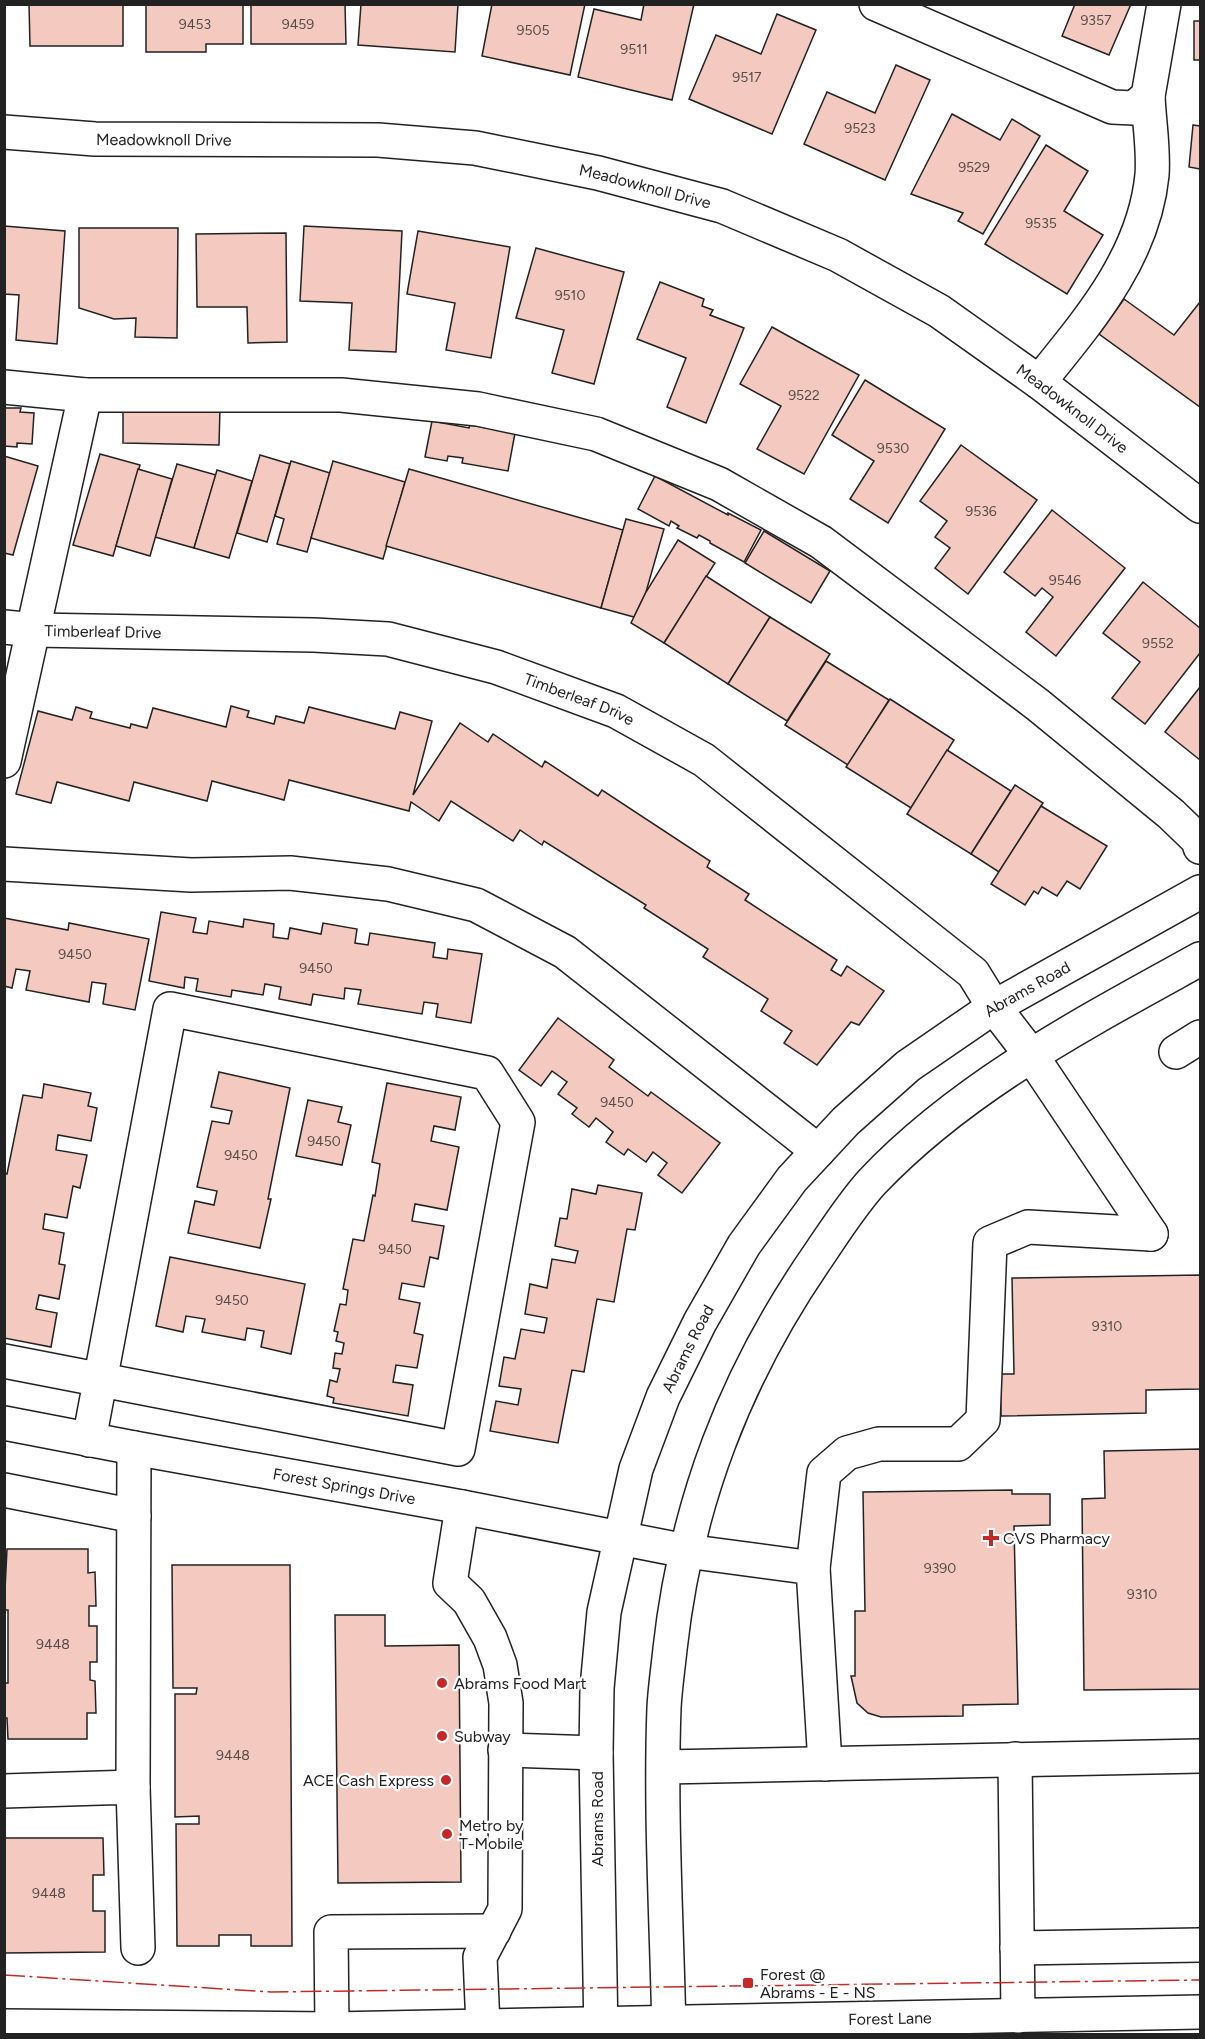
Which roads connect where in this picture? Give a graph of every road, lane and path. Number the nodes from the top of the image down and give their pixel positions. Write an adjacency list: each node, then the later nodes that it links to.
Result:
1 (876, 4): 3 (main road)
2 (1164, 4): 3 (main road)
3 (1148, 96): 5 (main road)
4 (4, 132): 5 (main road, Meadowknoll Drive)
5 (1039, 381): 8 (main road, Meadowknoll Drive)
6 (4, 387): 7 (main road)
7 (85, 395): 9 (main road); 11 (main road)
8 (1200, 506)
9 (20, 628): 10 (main road); 15 (main road, Timberleaf Drive)
10 (4, 761)
11 (1200, 847)
12 (4, 864): 17 (main road)
13 (1200, 892): 15 (main road, Abrams Road)
14 (1200, 959): 16 (main road)
15 (993, 1007): 16 (main road, Timberleaf Drive); 17 (main road, Abrams Road)
16 (1031, 1055): 27 (main road); 28 (main road, Timberleaf Drive)
17 (818, 1151): 26 (main road, Abrams Road)
18 (4, 1360): 19 (main road)
19 (101, 1381): 19 (main road); 21 (main road)
20 (4, 1423): 21 (main road, Forest Springs Drive)
21 (89, 1440): 22 (main road, Forest Springs Drive)
22 (134, 1448): 24 (main road, Forest Springs Drive); 25 (main road)
23 (4, 1490): 25 (main road)
24 (462, 1507): 26 (main road, Forest Springs Drive); 29 (main road)
25 (134, 1516): 35 (main road)
26 (620, 1538): 27 (main road, Forest Springs Drive); 30 (main road, Abrams Road)
27 (686, 1551): 28 (main road, Forest Springs Drive); 34 (main road)
28 (813, 1568): 33 (main road)
29 (506, 1750): 30 (main road); 37 (main road)
30 (596, 1753): 46 (main road, Abrams Road)
31 (1200, 1756): 32 (main road)
32 (1015, 1760): 33 (main road); 40 (main road)
33 (825, 1764): 34 (main road)
34 (664, 1767): 47 (main road)
35 (133, 1787): 36 (main road); 39 (main road)
36 (4, 1791)
37 (494, 1931): 44 (main road); 45 (main road)
38 (1200, 1945): 40 (main road)
39 (138, 1948)
40 (1017, 1948): 42 (main road)
41 (1200, 2012): 42 (main road, Forest Lane)
42 (1018, 2016): 47 (main road, Forest Lane)
43 (4, 2026): 45 (main road, Forest Lane)
44 (483, 2026): 45 (main road, Forest Lane); 46 (main road, Forest Lane)
45 (332, 2029)
46 (601, 2029): 47 (main road, Forest Lane)
47 (669, 2029)

